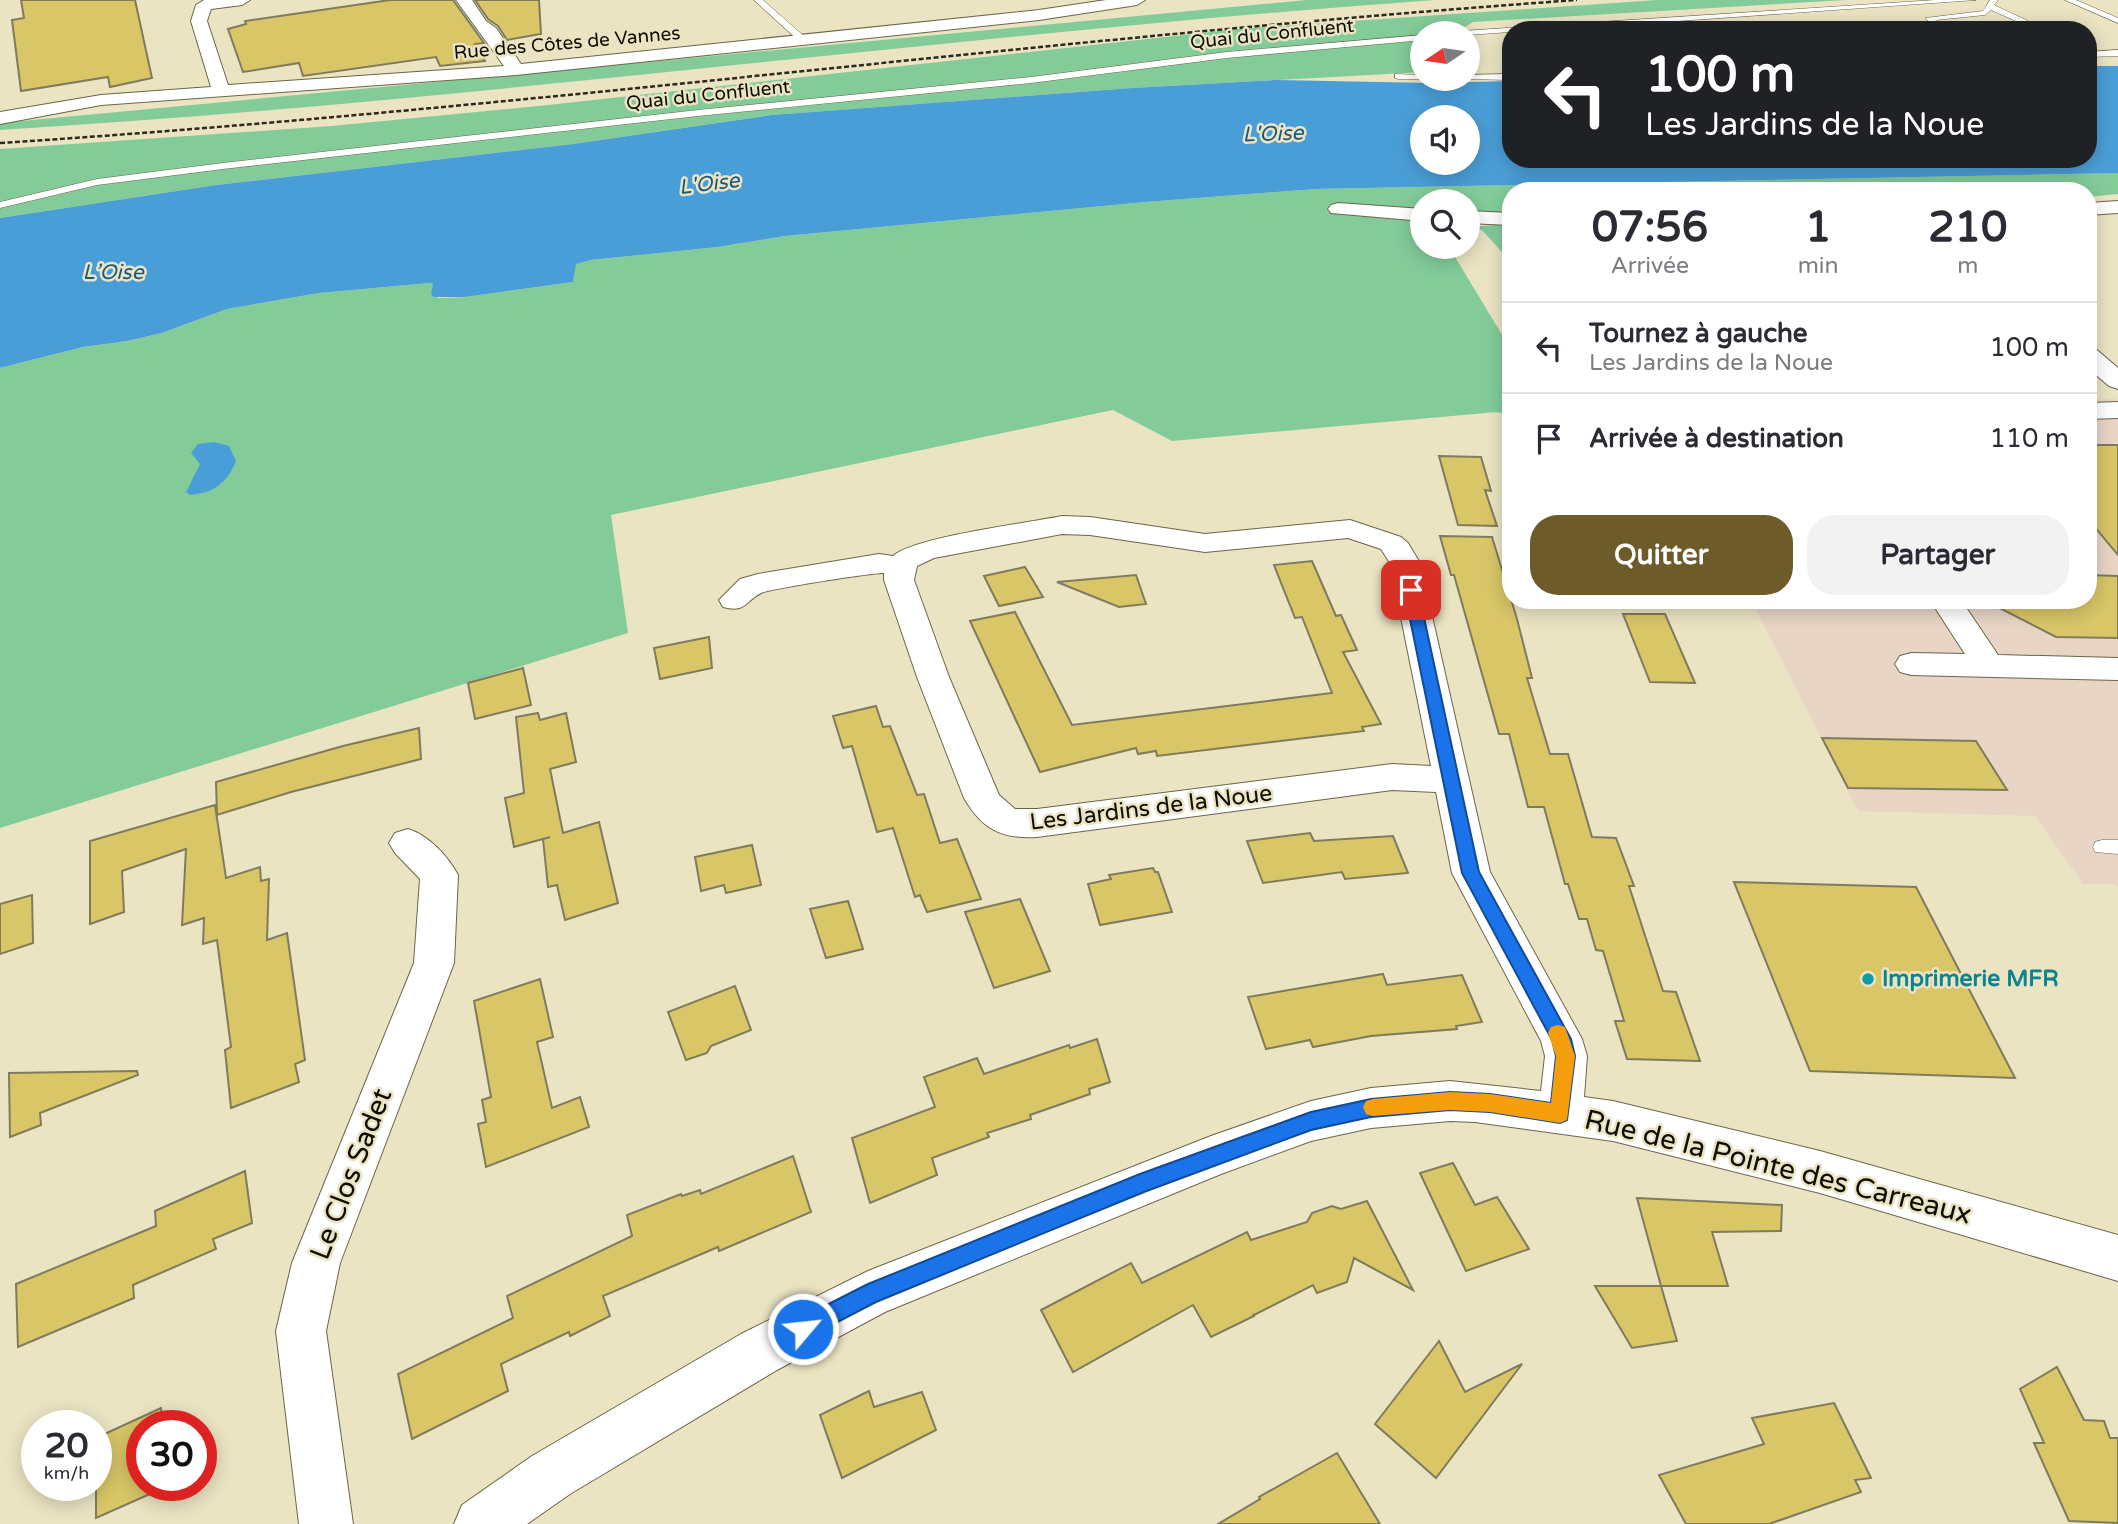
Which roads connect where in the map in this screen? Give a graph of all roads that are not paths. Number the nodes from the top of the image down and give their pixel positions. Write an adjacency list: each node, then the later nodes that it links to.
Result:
1 (242, 0): 25 (street)
2 (464, 0): 20 (street)
3 (758, 0): 15 (lane)
4 (1137, 0): 15 (street, Rue des Côtes de Vannes)
5 (1972, 0): 8 (lane)
6 (2069, 0): 11 (lane)
7 (1992, 3): 9 (lane); 10 (lane)
8 (1648, 21)
9 (1932, 21)
10 (2026, 21)
11 (2118, 21)
12 (1502, 30): 13 (lane)
13 (1480, 32)
14 (1410, 38): 27 (lane, Quai du Confluent)
15 (803, 40): 20 (street, Rue des Côtes de Vannes)
16 (2118, 53): 17 (lane)
17 (2097, 54)
18 (2118, 61): 19 (lane)
19 (2097, 62)
20 (516, 70): 25 (street, Rue des Côtes de Vannes)
21 (1398, 76): 22 (lane)
22 (1410, 77)
23 (1502, 77): 24 (lane)
24 (1480, 78)
25 (220, 92): 26 (street, Rue des Côtes de Vannes)
26 (0, 118)
27 (0, 205)
28 (2118, 207): 29 (street)
29 (2097, 208)
30 (1338, 209): 31 (street)
31 (1410, 213)
32 (1480, 217): 33 (street)
33 (1502, 219)
34 (2097, 363): 35 (street)
35 (2118, 381)
36 (2118, 410): 37 (street)
37 (2097, 411)
38 (899, 567): 39 (street); 44 (street, Les Jardins de la Noue); 44 (street)
39 (734, 600)
40 (1951, 609): 42 (street)
41 (1911, 664): 42 (street)
42 (1989, 666): 43 (street)
43 (2118, 668)
44 (1450, 780): 46 (street)
45 (408, 843): 48 (street, Le Clos Sadet)
46 (1560, 1114): 47 (street, Rue de la Pointe des Carreaux); 49 (street, Rue de la Pointe des Carreaux)
47 (2118, 1258)
48 (326, 1524)
49 (481, 1524)

